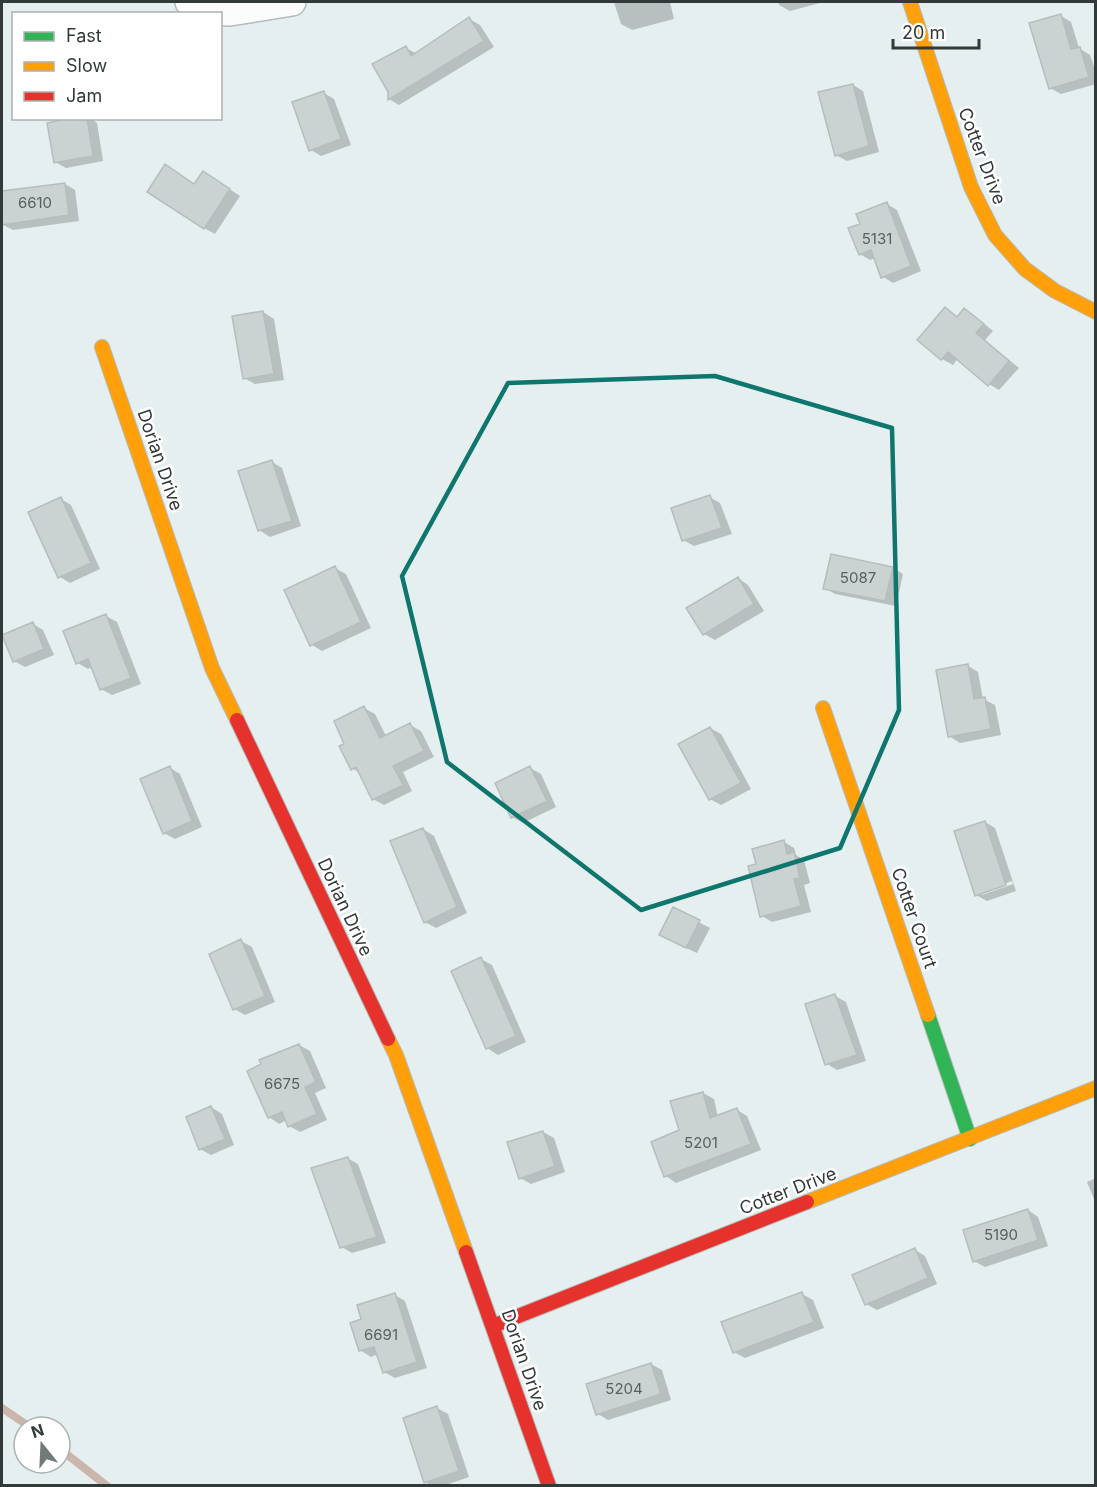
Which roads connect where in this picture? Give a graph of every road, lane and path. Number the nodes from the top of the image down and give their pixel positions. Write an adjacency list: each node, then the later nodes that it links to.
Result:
1 (189, 2): 2 (street)
2 (292, 2)
3 (910, 2): 4 (street, Cotter Drive)
4 (1095, 312)
5 (102, 347): 9 (street, Dorian Drive)
6 (823, 708): 8 (street, Cotter Court)
7 (1095, 1088): 8 (street, Cotter Drive)
8 (970, 1139): 9 (street, Cotter Drive)
9 (493, 1326): 10 (street, Dorian Drive)
10 (549, 1485)

